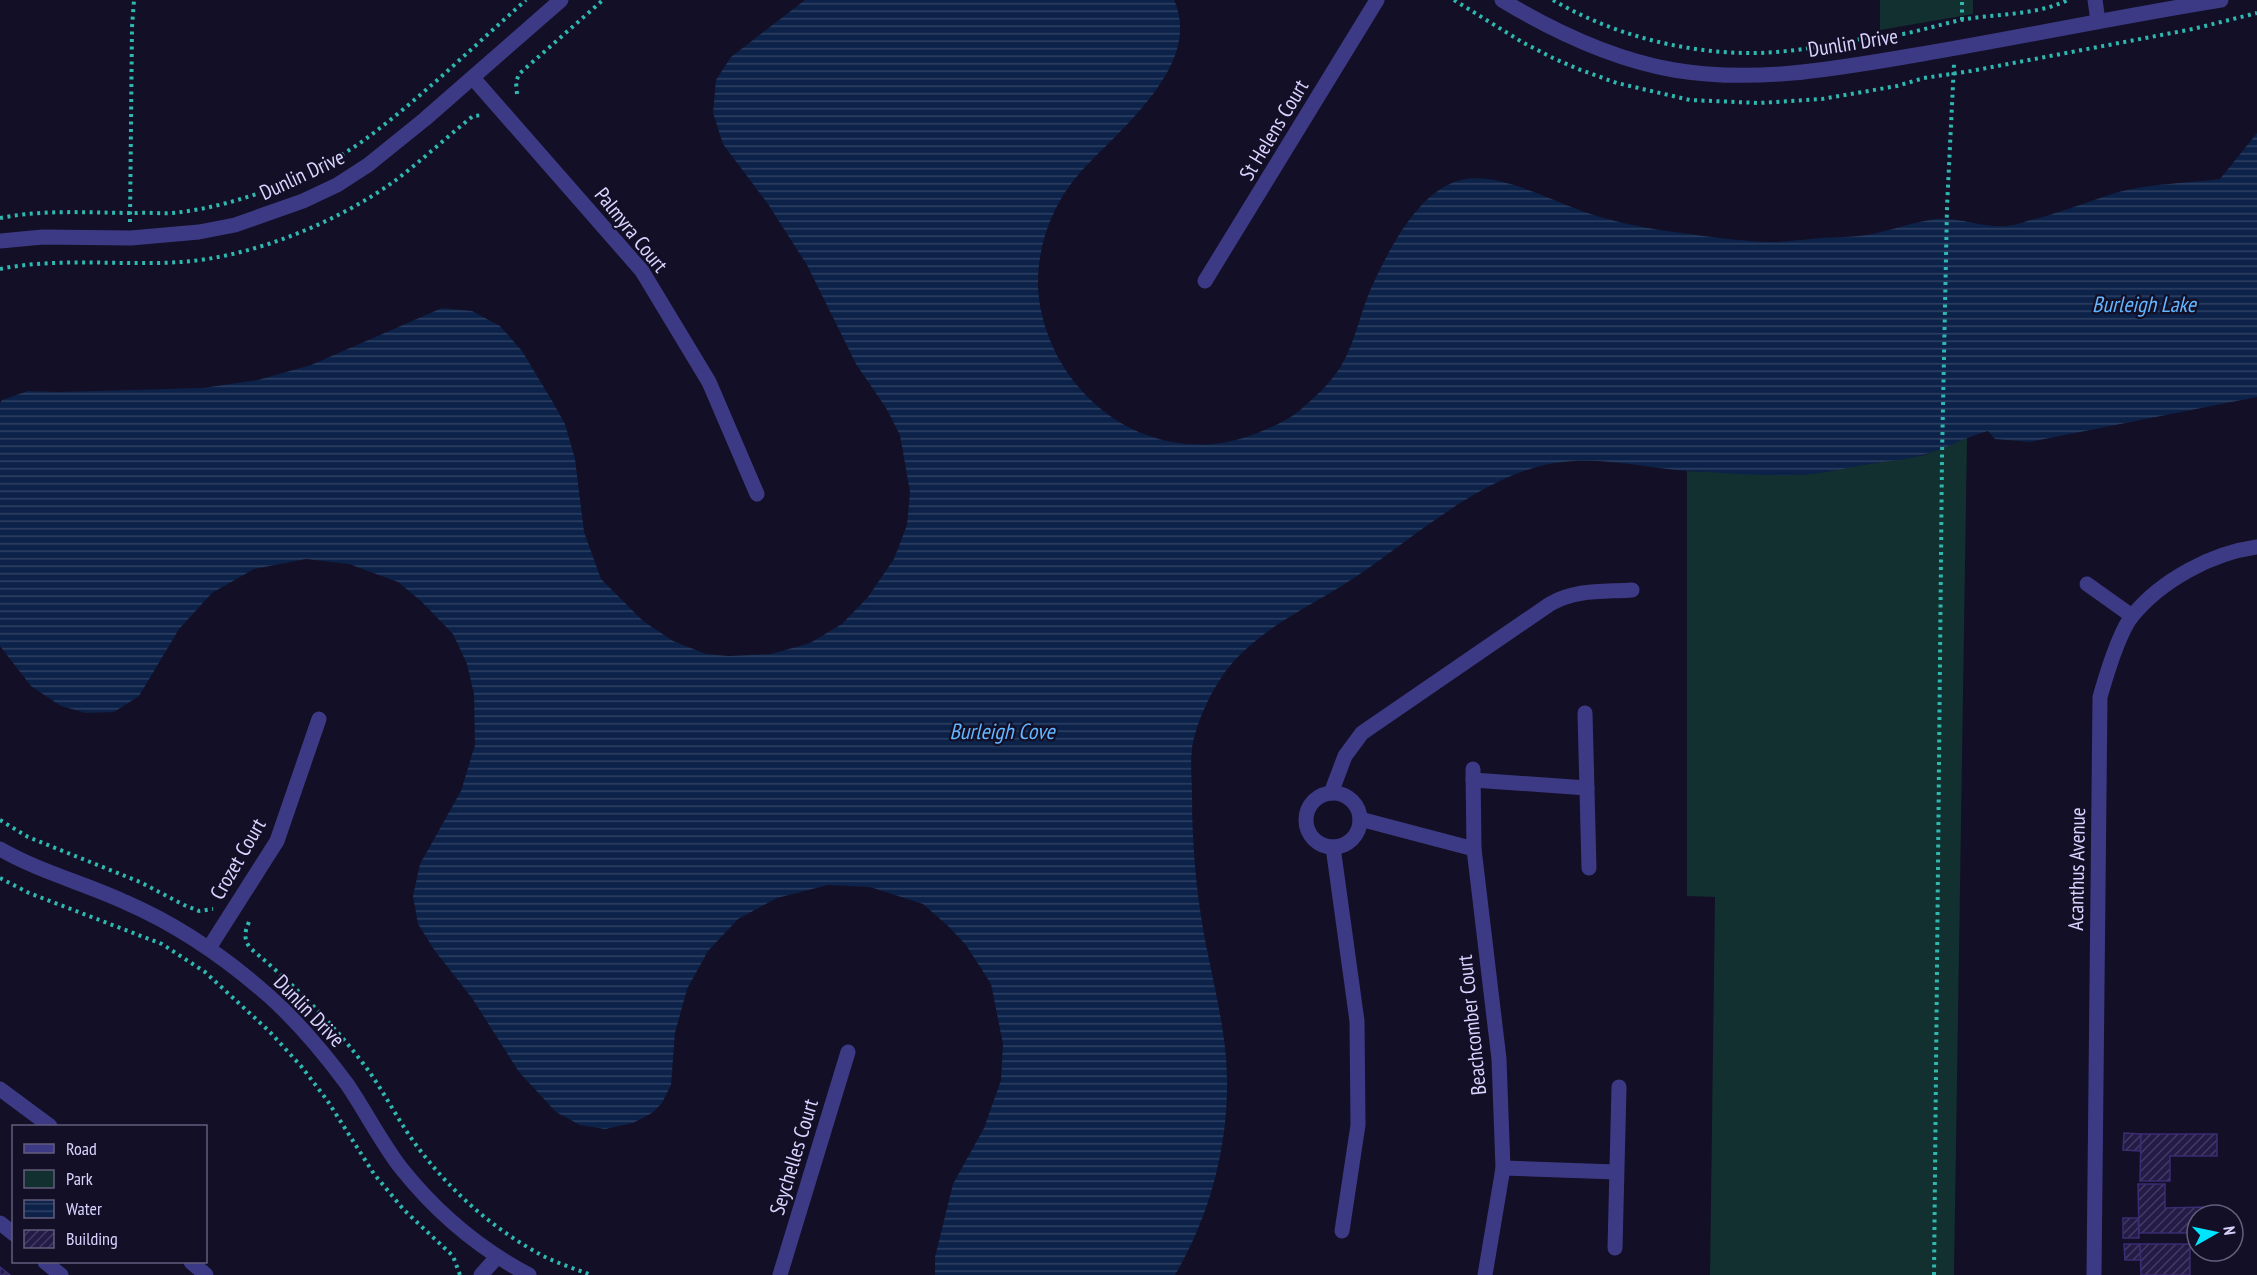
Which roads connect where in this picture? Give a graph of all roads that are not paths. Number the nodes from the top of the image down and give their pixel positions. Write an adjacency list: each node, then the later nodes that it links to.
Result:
1 (561, 0): 7 (street, Dunlin Drive)
2 (1377, 0): 9 (street, St Helens Court)
3 (1502, 0): 6 (street, Dunlin Drive)
4 (2095, 0): 6 (street)
5 (2221, 0): 6 (street, Dunlin Drive)
6 (2098, 21)
7 (473, 78): 8 (street, Dunlin Drive); 10 (street, Palmyra Court)
8 (0, 241)
9 (1205, 281)
10 (758, 494)
11 (2257, 546): 14 (street, Acanthus Avenue)
12 (2087, 584): 14 (street)
13 (1632, 590): 18 (street)
14 (2132, 616): 44 (street, Acanthus Avenue)
15 (1585, 713): 17 (street)
16 (319, 719): 24 (street, Crozet Court)
17 (1587, 788): 22 (street, Beachcomber Court); 23 (street)
18 (1331, 793): 19 (street); 20 (street)
19 (1360, 819): 20 (street); 22 (street)
20 (1334, 847): 32 (street)
21 (0, 849): 24 (street, Dunlin Drive)
22 (1474, 849): 29 (street, Beachcomber Court)
23 (1589, 868)
24 (209, 948): 35 (street, Dunlin Drive)
25 (848, 1052): 42 (street, Seychelles Court)
26 (1619, 1087): 30 (street)
27 (0, 1089): 28 (street)
28 (49, 1125)
29 (1503, 1168): 30 (street); 43 (street, Beachcomber Court)
30 (1616, 1172): 34 (street)
31 (0, 1223): 33 (street)
32 (1342, 1231)
33 (12, 1232)
34 (1615, 1248)
35 (497, 1257): 40 (street); 41 (street, Dunlin Drive)
36 (46, 1263): 38 (street)
37 (192, 1263): 39 (street)
38 (61, 1275)
39 (206, 1275)
40 (482, 1275)
41 (529, 1275)
42 (780, 1275)
43 (1485, 1275)
44 (2094, 1275)

